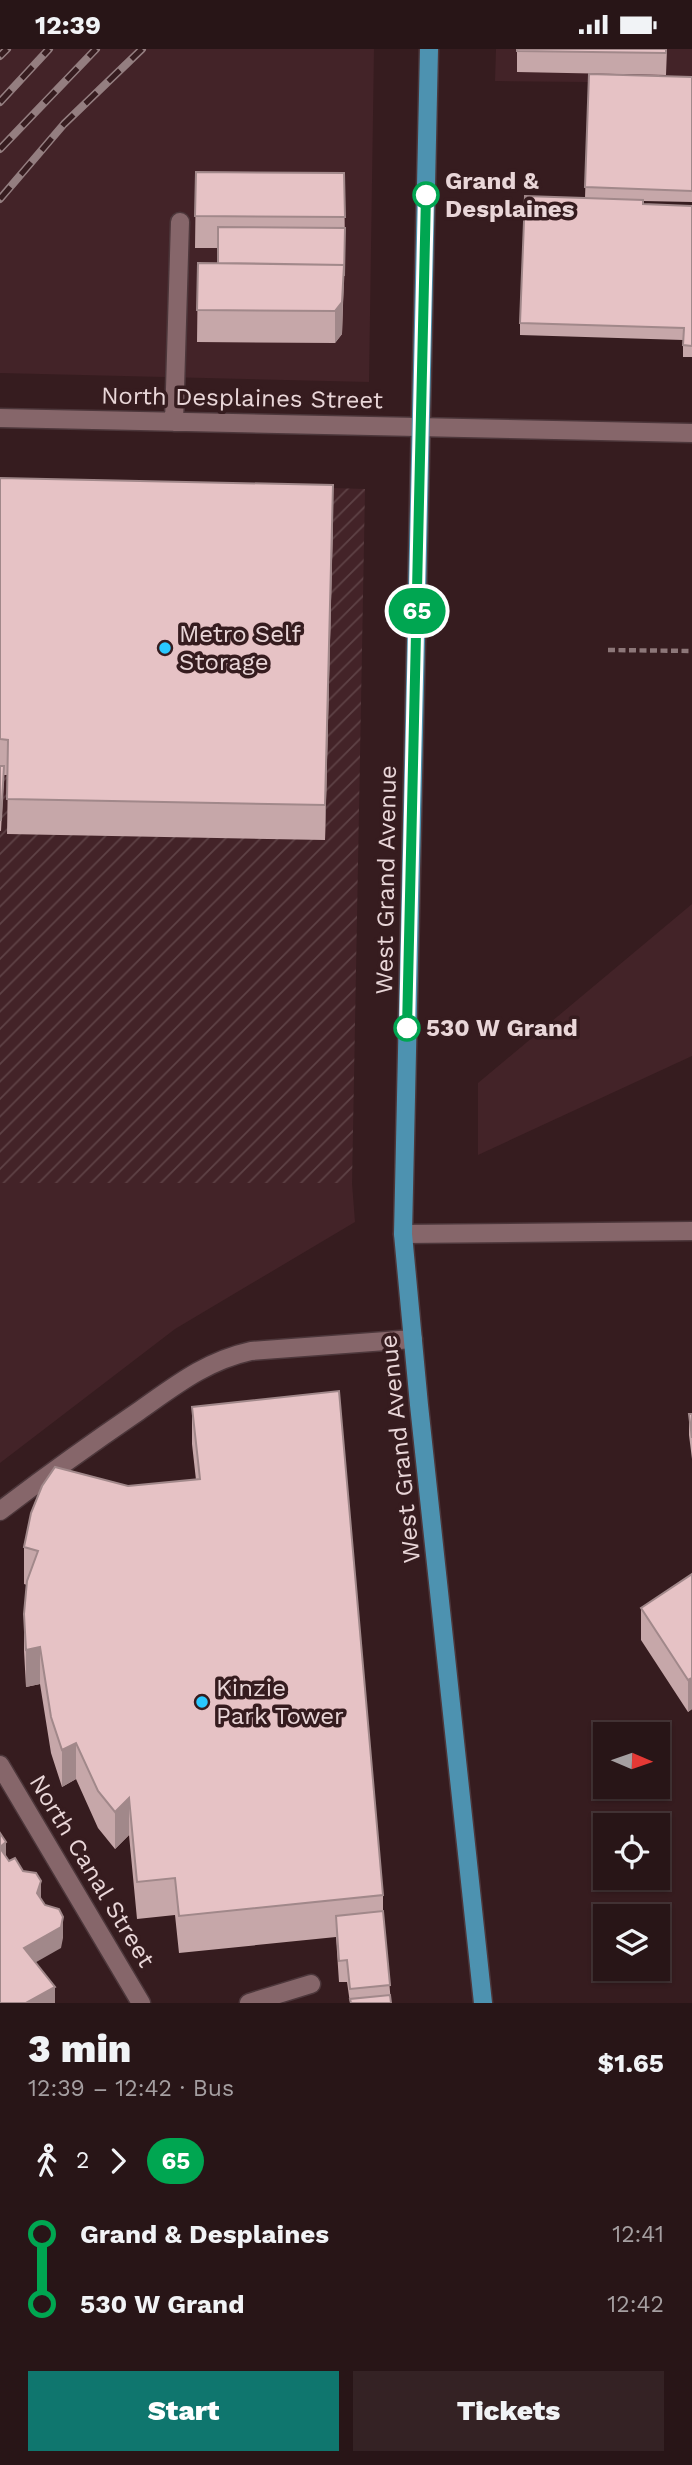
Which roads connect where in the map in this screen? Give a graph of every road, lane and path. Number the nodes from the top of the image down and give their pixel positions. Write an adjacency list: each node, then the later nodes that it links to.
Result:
1 (429, 49): 5 (main road, West Grand Avenue)
2 (180, 222): 4 (street)
3 (0, 418): 4 (street, North Desplaines Street)
4 (174, 422): 5 (street, North Desplaines Street)
5 (421, 427): 6 (street, North Desplaines Street); 10 (main road, West Grand Avenue)
6 (692, 433)
7 (608, 650): 8 (path)
8 (692, 652)
9 (692, 1231): 10 (street)
10 (403, 1234): 11 (main road, West Grand Avenue)
11 (413, 1339): 12 (street); 17 (main road, West Grand Avenue)
12 (0, 1511)
13 (0, 1765): 15 (street, North Canal Street)
14 (311, 1984): 16 (street)
15 (141, 2003)
16 (248, 2003)
17 (483, 2003)

